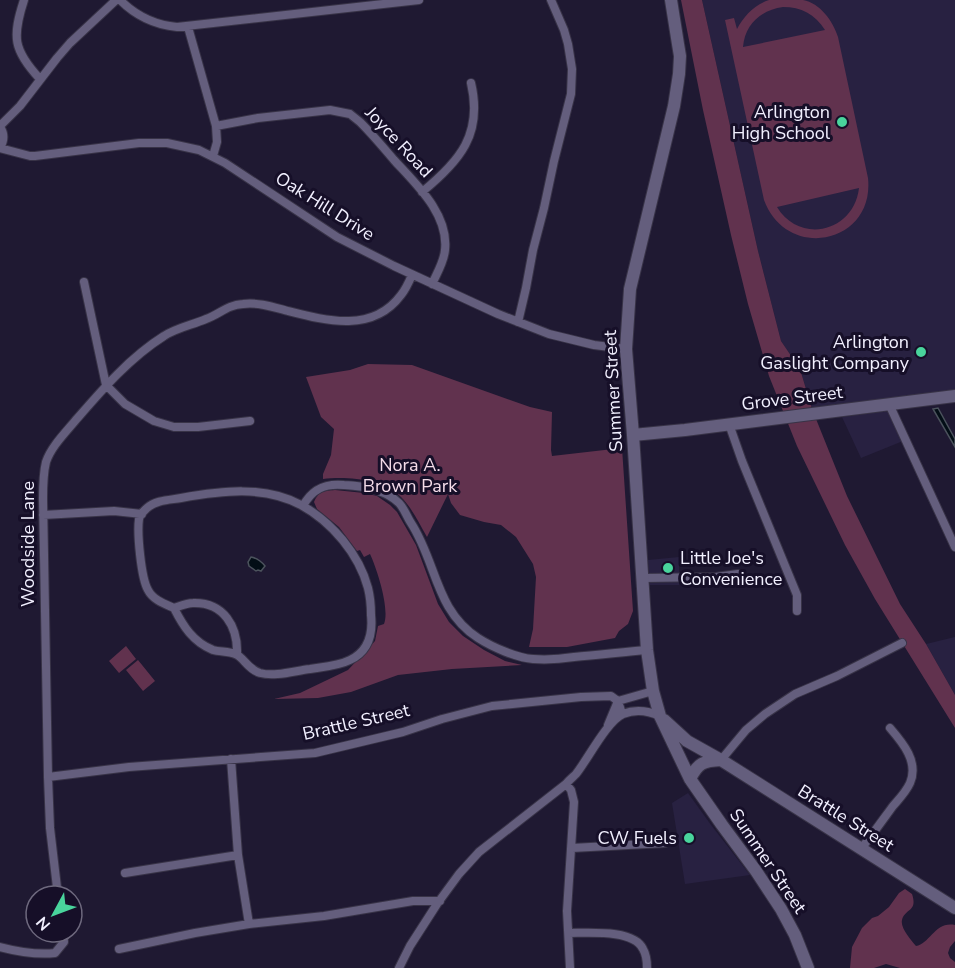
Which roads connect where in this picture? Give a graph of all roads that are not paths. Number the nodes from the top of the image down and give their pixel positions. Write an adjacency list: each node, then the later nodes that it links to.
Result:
1 (24, 0): 7 (street)
2 (118, 0): 6 (street); 7 (street)
3 (419, 0): 6 (street)
4 (552, 0): 17 (street)
5 (671, 0): 18 (main road, Summer Street)
6 (189, 27): 9 (street)
7 (40, 79): 10 (street)
8 (471, 83): 13 (street)
9 (216, 126): 12 (street); 13 (street, Joyce Road)
10 (0, 127): 11 (street)
11 (0, 148): 12 (street, Oak Hill Drive)
12 (213, 156): 14 (street, Oak Hill Drive)
13 (422, 192): 16 (street, Joyce Road)
14 (412, 275): 16 (street, Oak Hill Drive); 19 (street, Woodside Lane)
15 (84, 282): 19 (street)
16 (432, 284): 17 (street, Oak Hill Drive)
17 (518, 322): 18 (street, Oak Hill Drive)
18 (626, 349): 24 (main road, Summer Street)
19 (106, 385): 22 (street); 27 (street, Woodside Lane)
20 (955, 396): 21 (main road, Grove Street)
21 (889, 404): 23 (main road, Grove Street); 28 (street)
22 (250, 421)
23 (729, 424): 24 (main road, Grove Street); 32 (street)
24 (633, 435): 30 (main road, Summer Street)
25 (303, 506): 26 (street); 34 (street); 35 (street)
26 (142, 514): 27 (street); 31 (street)
27 (42, 515): 44 (street, Woodside Lane)
28 (955, 547)
29 (738, 574): 30 (street)
30 (642, 578): 34 (main road, Summer Street)
31 (174, 608): 35 (street); 35 (street)
32 (797, 611)
33 (902, 643): 43 (street)
34 (647, 650): 36 (main road, Summer Street)
35 (237, 654)
36 (653, 691): 37 (street); 39 (main road, Summer Street)
37 (618, 701): 38 (street); 41 (street); 42 (street, Brattle Street)
38 (622, 714): 39 (street); 41 (street)
39 (660, 716): 43 (main road, Brattle Street); 45 (main road, Summer Street)
40 (890, 728): 49 (street)
41 (607, 729): 46 (street)
42 (231, 759): 44 (street, Brattle Street); 50 (street)
43 (721, 760): 45 (main road); 49 (main road, Brattle Street)
44 (48, 777): 52 (street, Woodside Lane)
45 (690, 779): 63 (main road, Summer Street)
46 (566, 784): 48 (street); 53 (street)
47 (665, 843): 48 (street)
48 (572, 848): 56 (street)
49 (861, 849): 54 (main road, Brattle Street)
50 (238, 855): 51 (street); 55 (street)
51 (125, 873)
52 (57, 884)
53 (440, 901): 55 (street); 60 (street)
54 (955, 908)
55 (249, 924): 59 (street)
56 (569, 933): 61 (street); 62 (street)
57 (62, 944): 58 (street)
58 (0, 947)
59 (119, 950)
60 (399, 968)
61 (570, 968)
62 (647, 968)
63 (808, 968)

